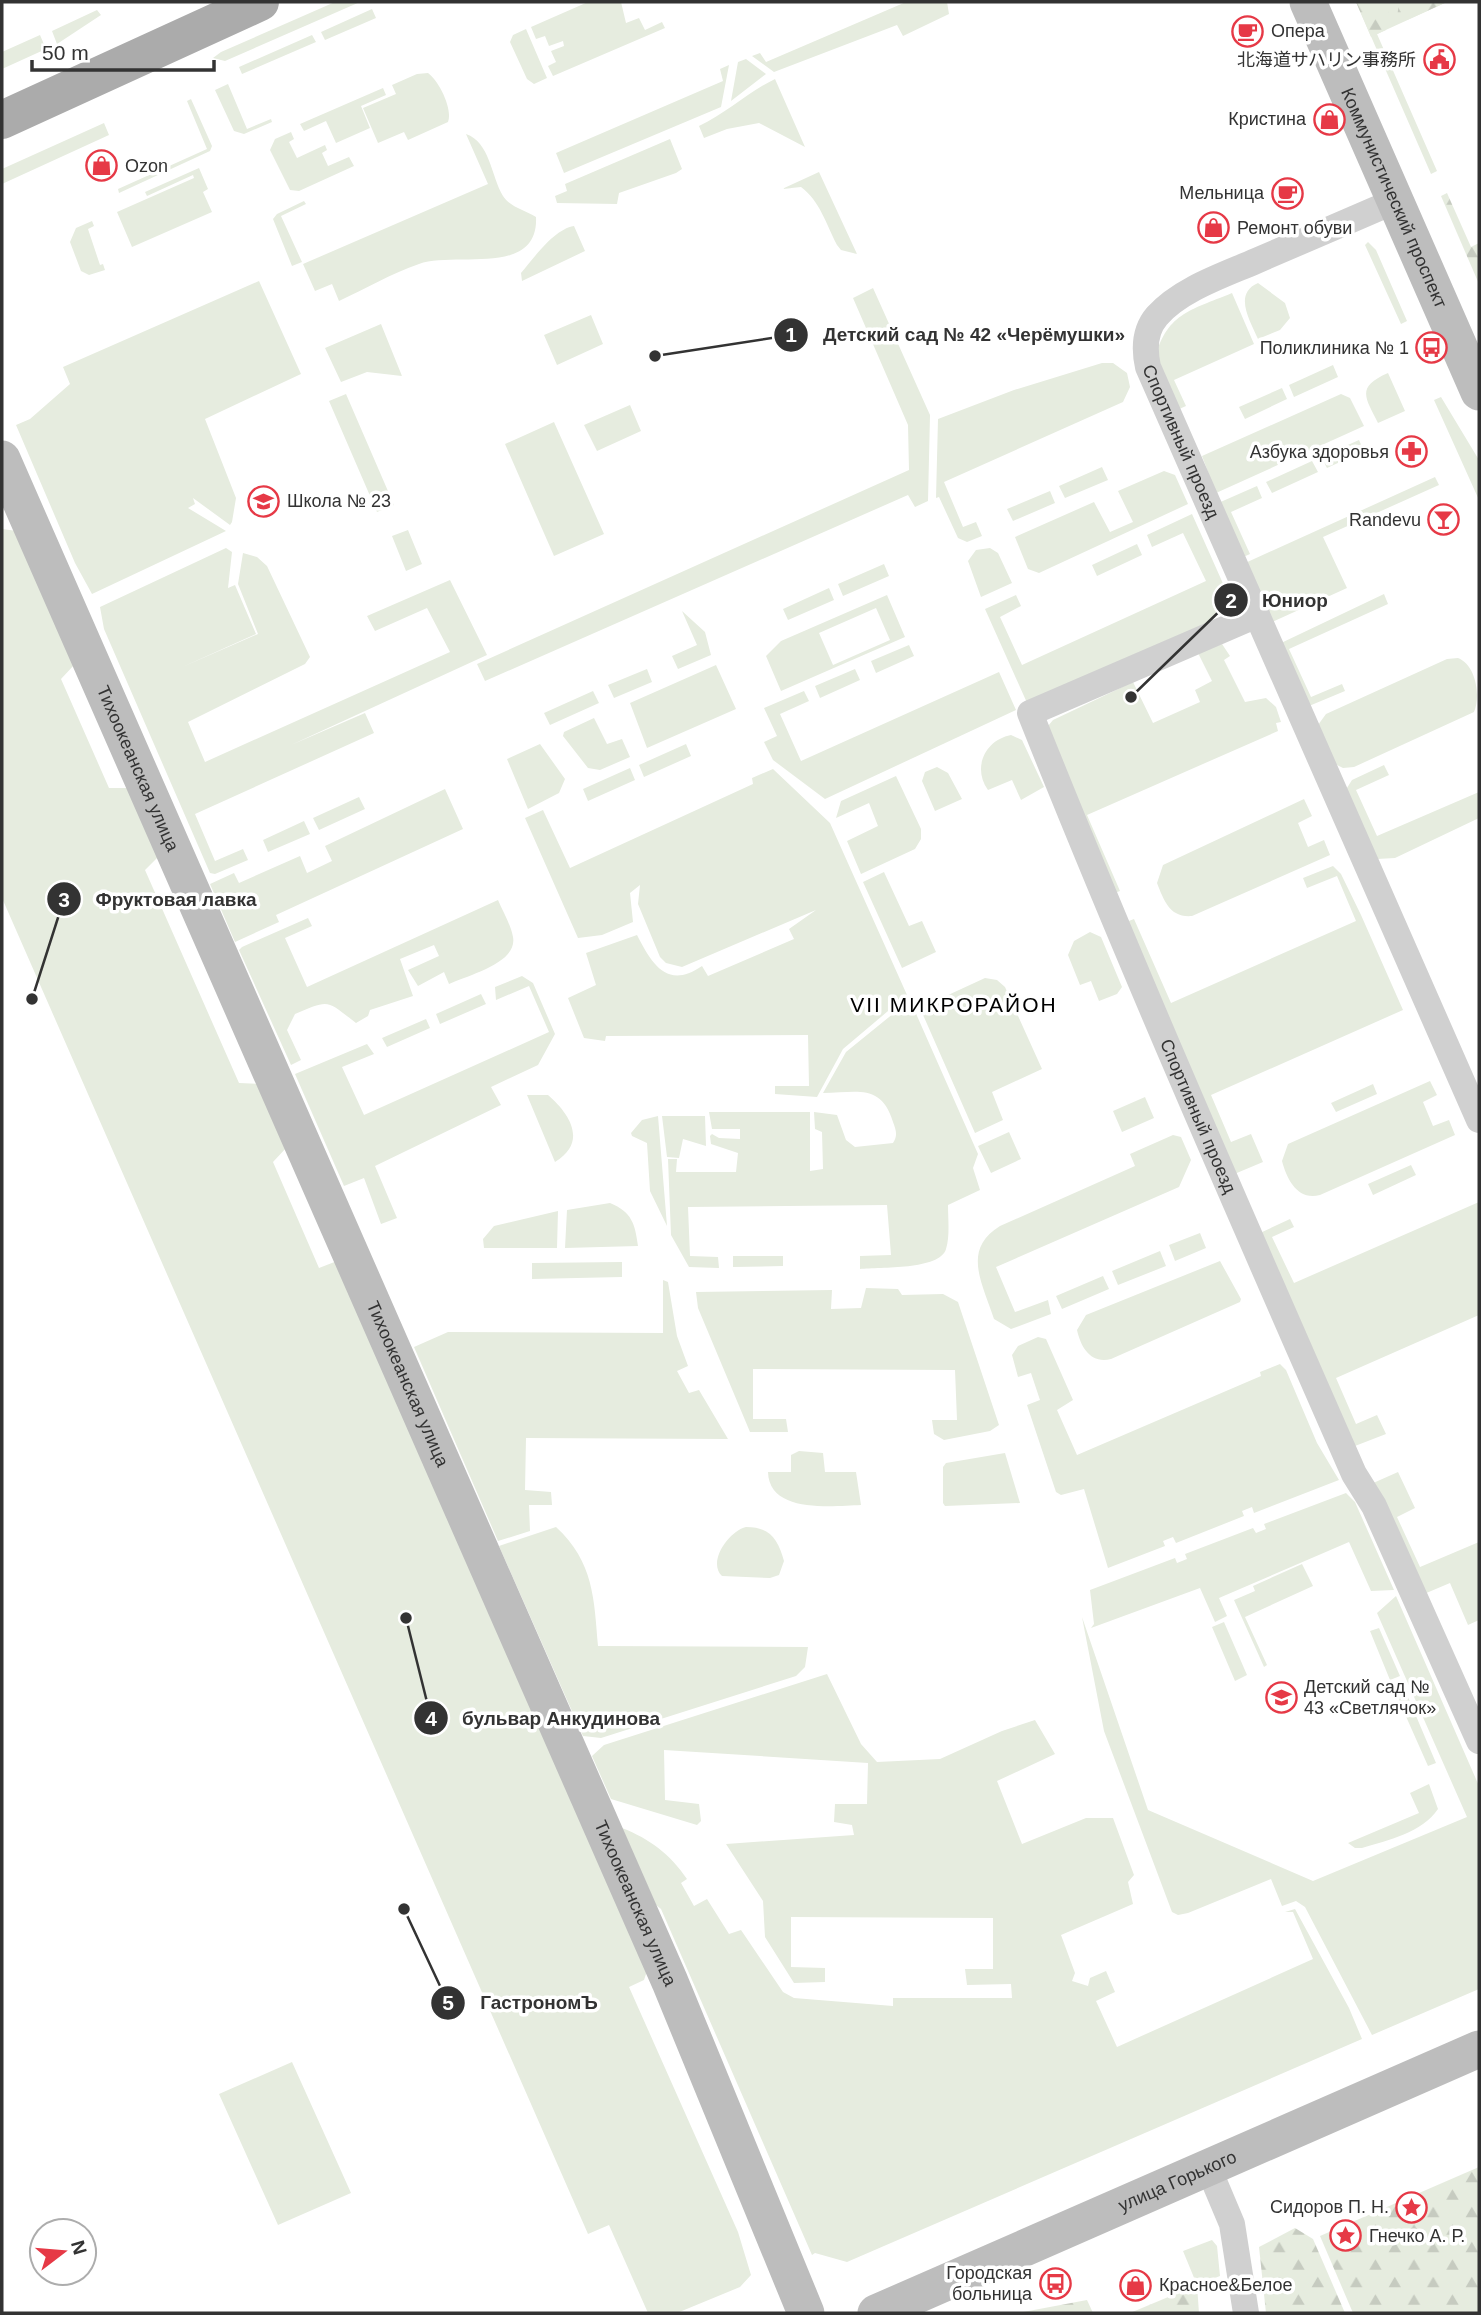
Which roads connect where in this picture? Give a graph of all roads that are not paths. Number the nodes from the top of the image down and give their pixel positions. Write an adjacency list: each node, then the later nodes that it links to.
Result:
1 (260, 2): 3 (main road)
2 (1308, 2): 4 (street, Коммунистический проспект)
3 (2, 120)
4 (1395, 201): 5 (street, Коммунистический проспект); 7 (street, Спортивный проезд)
5 (1479, 393)
6 (2, 459): 12 (street, Тихоокеанская улица)
7 (1256, 615): 8 (street, Спортивный проезд); 9 (street, Спортивный проезд)
8 (1479, 1120)
9 (1479, 1741)
10 (1479, 2049): 11 (street, улица Горького)
11 (1208, 2167): 13 (street, улица Горького); 14 (street)
12 (806, 2313)
13 (876, 2313)
14 (1246, 2313)

